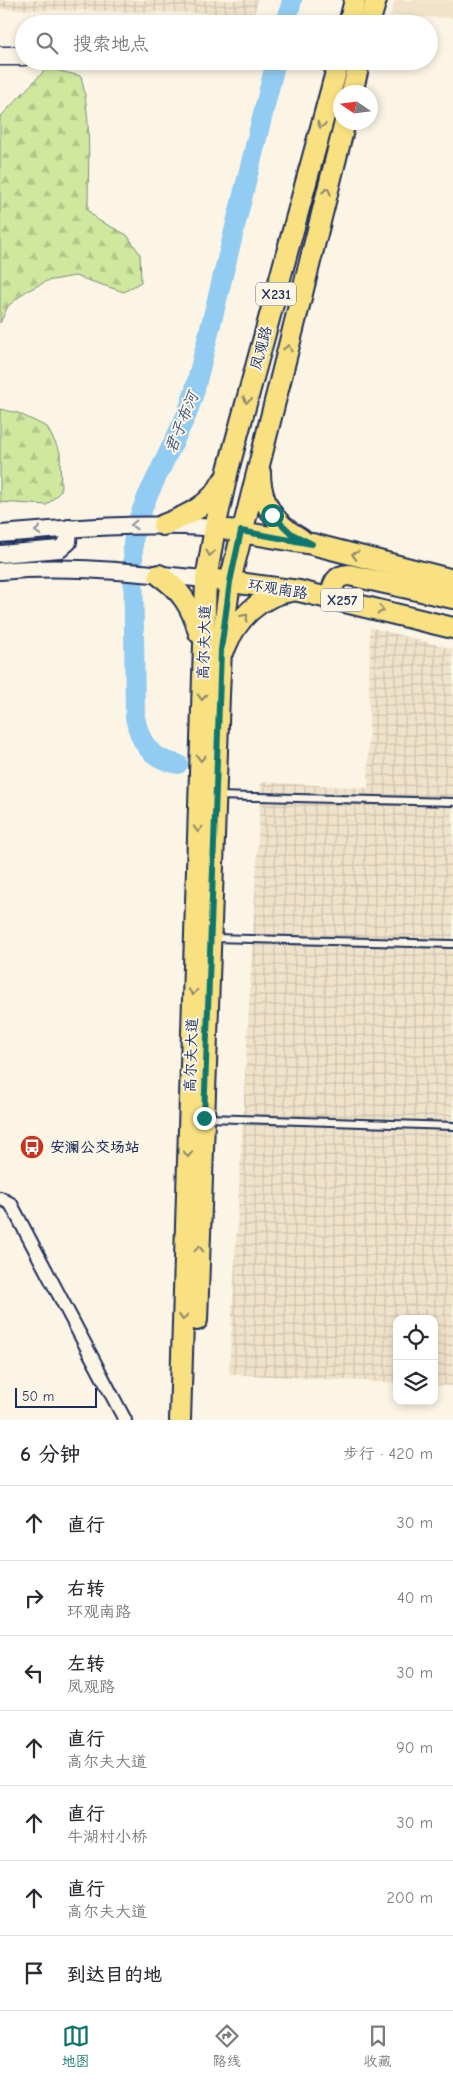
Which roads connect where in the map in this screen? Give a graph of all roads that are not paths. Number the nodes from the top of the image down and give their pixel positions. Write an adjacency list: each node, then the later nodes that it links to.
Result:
1 (355, 0): 3 (main road)
2 (376, 0): 4 (main road)
3 (351, 15)
4 (372, 15)
5 (0, 56): 6 (main road)
6 (15, 56)
7 (337, 70): 12 (main road, 凤观路 / X231, one-way to 12)
8 (358, 70): 9 (main road)
9 (354, 85)
10 (343, 130): 11 (main road, 凤观路 / X231, one-way to 10)
11 (262, 451): 16 (main road, 凤观路 / X231); 18 (main road)
12 (228, 470): 13 (main road); 15 (main road, 凤观路 / X231)
13 (163, 525): 14 (street, one-way to 14); 15 (street)
14 (68, 528): 17 (street, one-way to 17); 19 (street)
15 (215, 528): 16 (main road); 22 (main road, 凤观路 / X231, one-way to 22)
16 (241, 531): 18 (main road); 24 (main road, 凤观路 / X231)
17 (0, 534)
18 (312, 544): 23 (main road, one-way to 18)
19 (0, 554)
20 (0, 571): 21 (street, 环观南路)
21 (159, 575): 22 (street, 环观南路); 29 (main road)
22 (206, 579): 24 (main road, 环观南路 / X257); 29 (main road, 高尔夫大道 / X231)
23 (453, 580)
24 (230, 582): 25 (main road, 环观南路 / X257); 29 (main road, 高尔夫大道 / X231)
25 (296, 591): 26 (main road, 环观南路 / X257); 29 (main road, one-way to 25)
26 (330, 598): 27 (main road); 28 (main road, 环观南路 / X257, one-way to 28)
27 (453, 598)
28 (453, 628)
29 (212, 660): 30 (main road, 高尔夫大道 / X231)
30 (210, 786): 31 (lane); 32 (main road, 高尔夫大道 / X231); 38 (main road, 高尔夫大道 / X231, one-way to 38)
31 (453, 802)
32 (210, 938): 33 (lane); 34 (main road, 高尔夫大道 / X231)
33 (453, 944)
34 (204, 1118): 35 (lane); 39 (main road, 高尔夫大道 / X231, one-way to 34)
35 (453, 1126)
36 (0, 1198): 37 (street)
37 (126, 1420)
38 (180, 1420)
39 (193, 1420)

